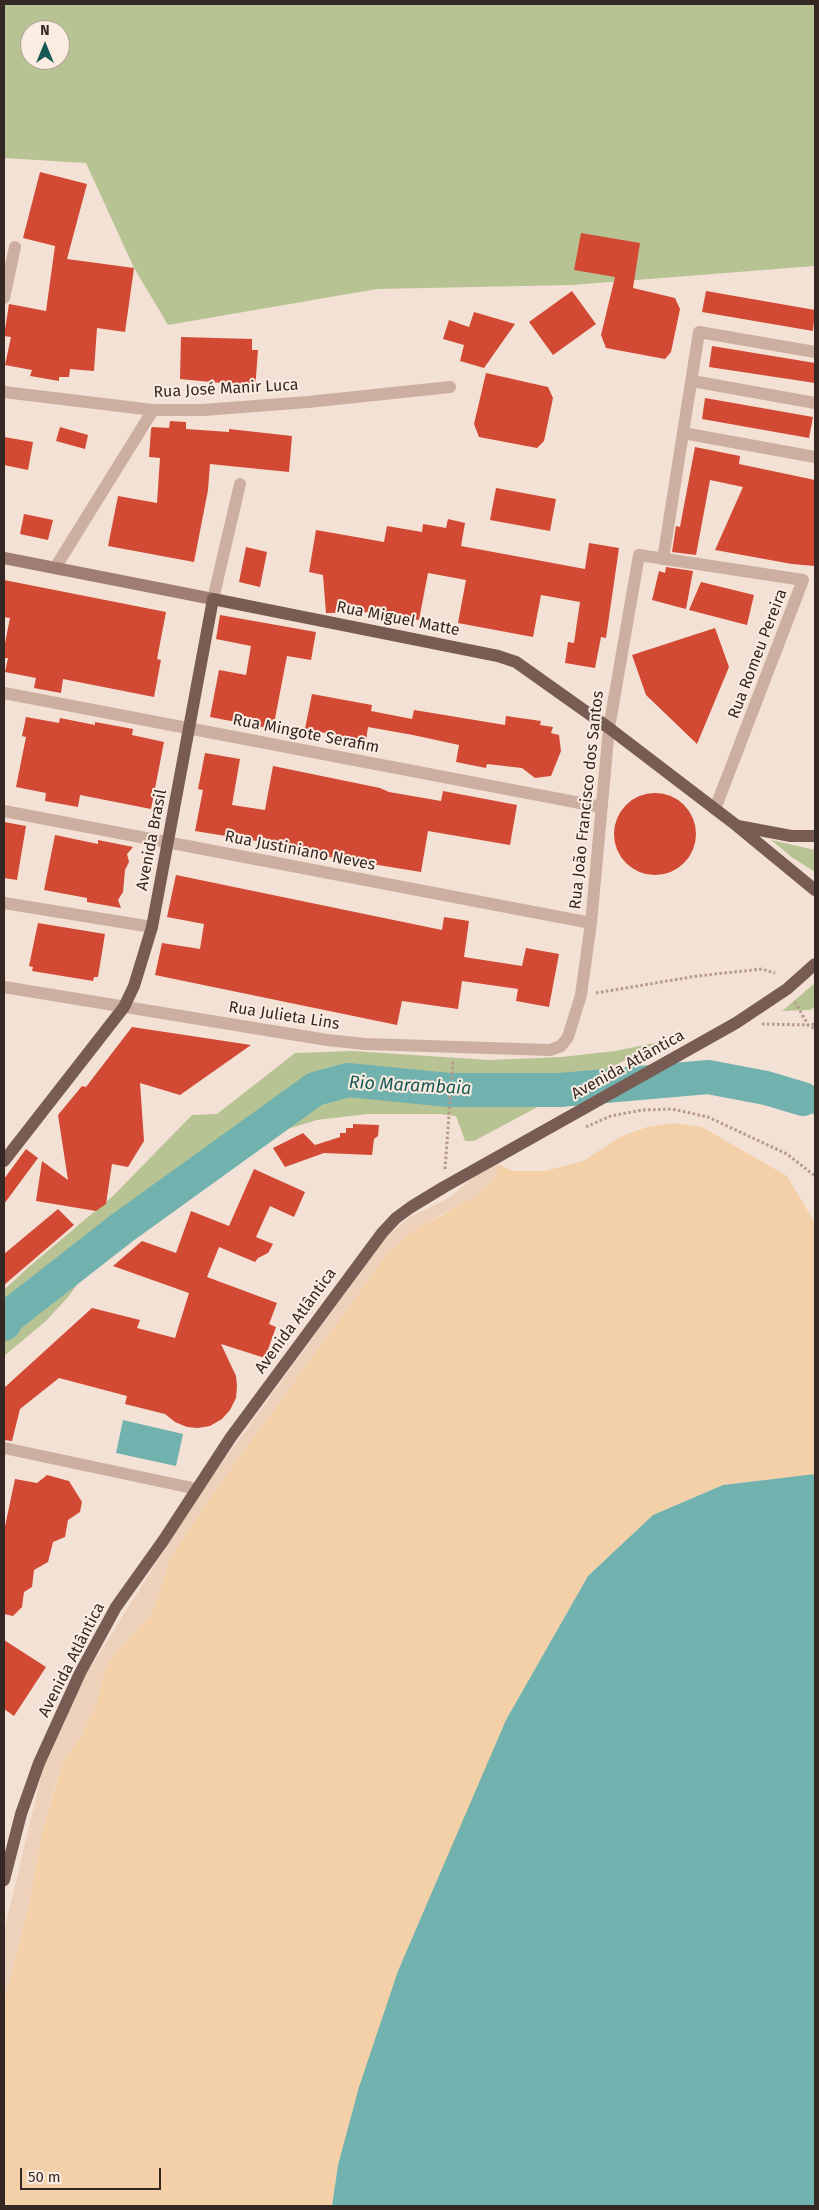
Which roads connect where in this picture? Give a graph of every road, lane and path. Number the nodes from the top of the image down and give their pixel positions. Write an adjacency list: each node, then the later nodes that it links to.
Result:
1 (15, 247): 2 (street)
2 (4, 298)
3 (815, 352): 4 (street)
4 (692, 381): 7 (street); 9 (street)
5 (450, 387): 8 (street, Rua José Manir Luca)
6 (4, 392): 8 (street, Rua José Manir Luca)
7 (815, 403)
8 (152, 410): 15 (street)
9 (683, 433): 10 (street); 14 (street)
10 (815, 457)
11 (240, 484): 16 (street, Avenida Brasil)
12 (638, 555): 14 (street, Rua Romeu Pereira); 19 (street, Rua João Francisco dos Santos)
13 (4, 558): 15 (main road, Rua Miguel Matte)
14 (663, 559): 21 (street, Rua Romeu Pereira)
15 (55, 568): 16 (main road, Rua Miguel Matte)
16 (213, 599): 18 (main road, Avenida Brasil); 19 (main road, Rua Miguel Matte)
17 (4, 693): 18 (street, Rua Mingote Serafim)
18 (188, 728): 20 (street, Rua Mingote Serafim); 25 (main road, Avenida Brasil)
19 (609, 728): 20 (street, Rua João Francisco dos Santos); 21 (main road, Rua Miguel Matte)
20 (601, 807): 28 (street, Rua João Francisco dos Santos)
21 (714, 809): 23 (main road, Rua Miguel Matte)
22 (4, 811): 25 (street, Rua Justiniano Neves)
23 (736, 825): 24 (main road, Rua Miguel Matte); 26 (main road, Rua Miguel Matte)
24 (815, 836)
25 (168, 842): 28 (street, Rua Justiniano Neves); 29 (main road, Avenida Brasil)
26 (815, 890)
27 (4, 903): 29 (street)
28 (590, 923): 33 (street, Rua João Francisco dos Santos)
29 (152, 927): 35 (main road, Avenida Brasil)
30 (815, 964): 36 (main road, Avenida Atlântica)
31 (775, 973): 33 (path)
32 (4, 987): 35 (street, Rua Julieta Lins)
33 (581, 995): 40 (street, Rua João Francisco dos Santos)
34 (792, 997): 38 (path)
35 (124, 1007): 40 (street, Rua Julieta Lins); 43 (main road, Avenida Brasil)
36 (736, 1023): 38 (path); 45 (main road, Avenida Atlântica)
37 (815, 1024): 38 (path)
38 (808, 1025): 39 (path)
39 (815, 1029)
40 (562, 1046)
41 (452, 1060): 45 (path)
42 (584, 1128): 44 (path)
43 (6, 1156)
44 (815, 1176)
45 (444, 1187): 47 (main road, Avenida Atlântica)
46 (4, 1448): 47 (street)
47 (197, 1489): 48 (main road, Avenida Atlântica)
48 (4, 1880)

